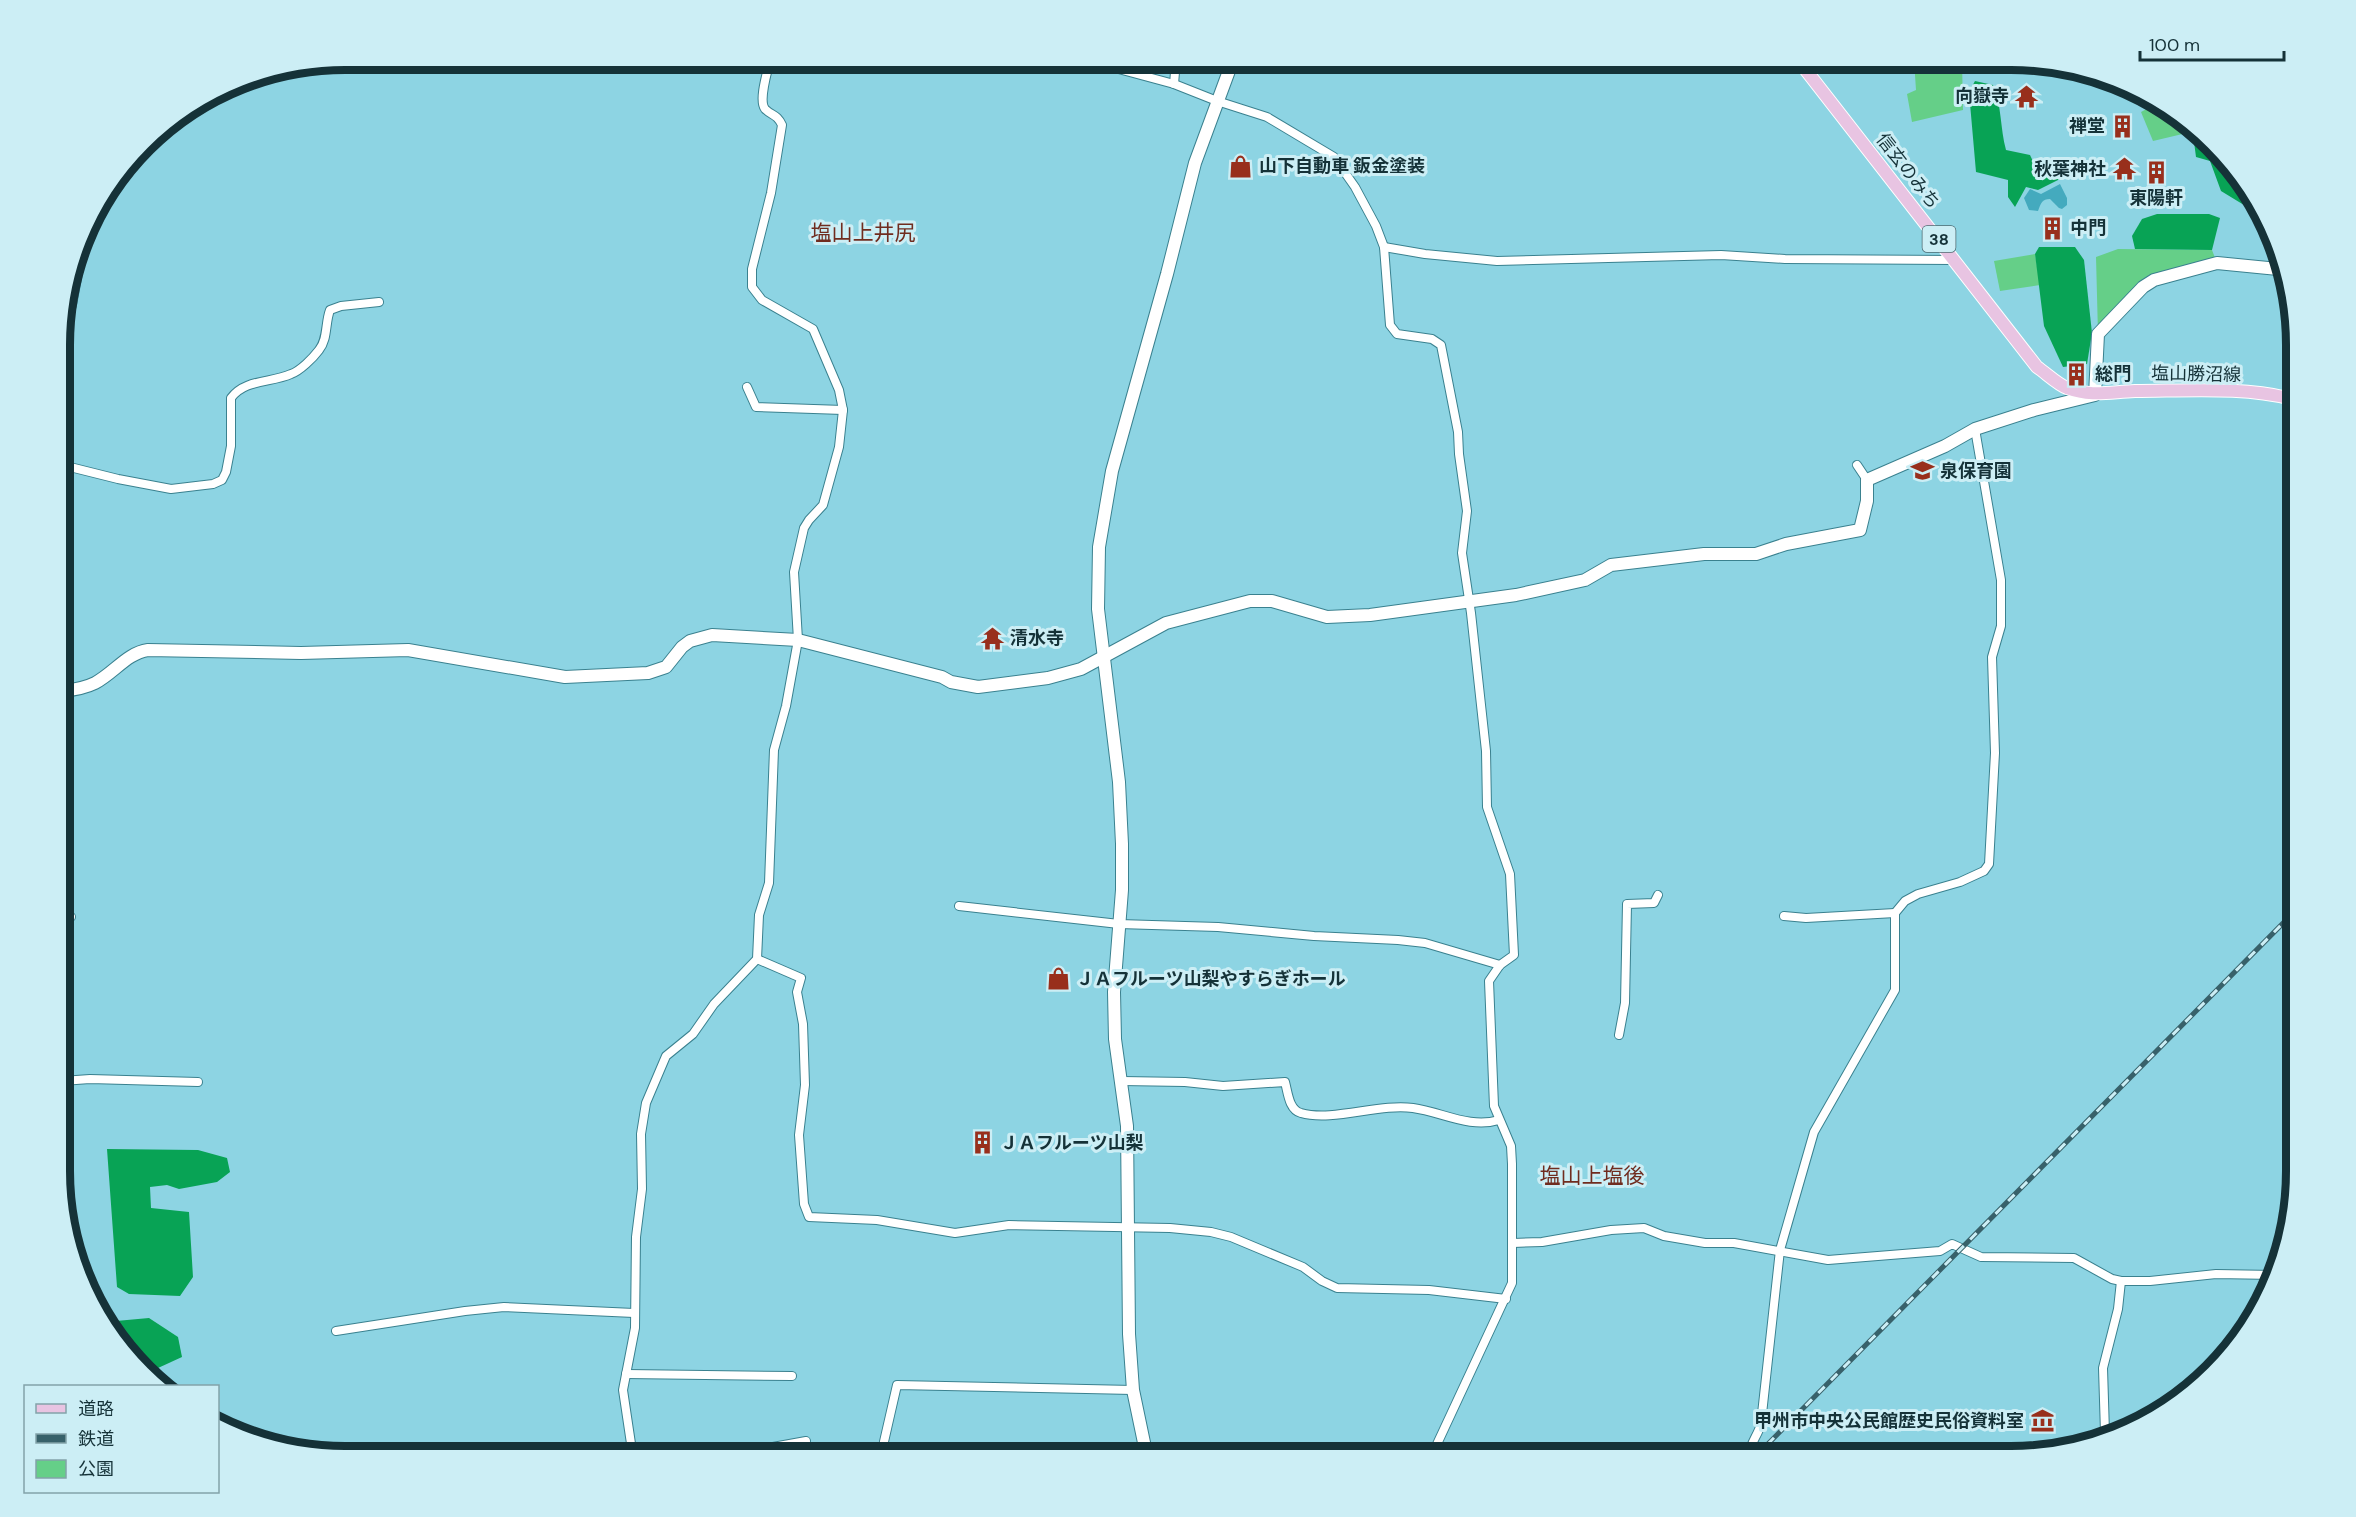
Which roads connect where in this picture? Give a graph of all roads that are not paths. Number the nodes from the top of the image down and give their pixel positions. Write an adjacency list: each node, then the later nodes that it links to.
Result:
1 (768, 70): 15 (street)
2 (1123, 70): 6 (street)
3 (1175, 70): 6 (street)
4 (1229, 70): 7 (street)
5 (1806, 70): 9 (main road, 信玄のみち / 38)
6 (1174, 84): 7 (street)
7 (1217, 101): 8 (street); 22 (street)
8 (1384, 247): 9 (street); 20 (street)
9 (1956, 260): 13 (main road, 信玄のみち / 38)
10 (2274, 269): 13 (street)
11 (379, 303): 18 (street)
12 (747, 387): 15 (street)
13 (2095, 395): 14 (main road, 塩山勝沼線 / 38); 16 (street)
14 (2286, 398)
15 (843, 410): 21 (street)
16 (1975, 429): 19 (street); 26 (street)
17 (1857, 465): 19 (street)
18 (70, 467)
19 (1868, 480): 20 (street)
20 (1470, 602): 22 (street); 30 (street)
21 (798, 640): 22 (street); 23 (street); 29 (street)
22 (1103, 658): 28 (street)
23 (70, 690)
24 (1658, 895): 31 (street)
25 (959, 906): 28 (street)
26 (1895, 913): 27 (street); 38 (street)
27 (1784, 915)
28 (1119, 924): 30 (street); 33 (street)
29 (757, 959): 36 (street); 42 (street)
30 (1500, 965): 35 (street)
31 (1619, 1035)
32 (70, 1080): 34 (street)
33 (1122, 1081): 35 (street); 36 (street)
34 (198, 1082)
35 (1499, 1120): 37 (street)
36 (1129, 1227): 41 (street); 46 (street)
37 (1513, 1243): 38 (street); 41 (street)
38 (1780, 1250): 40 (street); 54 (street)
39 (2266, 1275): 40 (street)
40 (2121, 1281): 47 (street)
41 (1506, 1299): 53 (street)
42 (634, 1313): 43 (street); 44 (street)
43 (336, 1331)
44 (626, 1374): 45 (street); 49 (street)
45 (792, 1376)
46 (1133, 1390): 51 (street); 52 (street)
47 (2105, 1430)
48 (806, 1441): 50 (street)
49 (631, 1446)
50 (778, 1446)
51 (884, 1446)
52 (1145, 1446)
53 (1436, 1446)
54 (1751, 1446)

